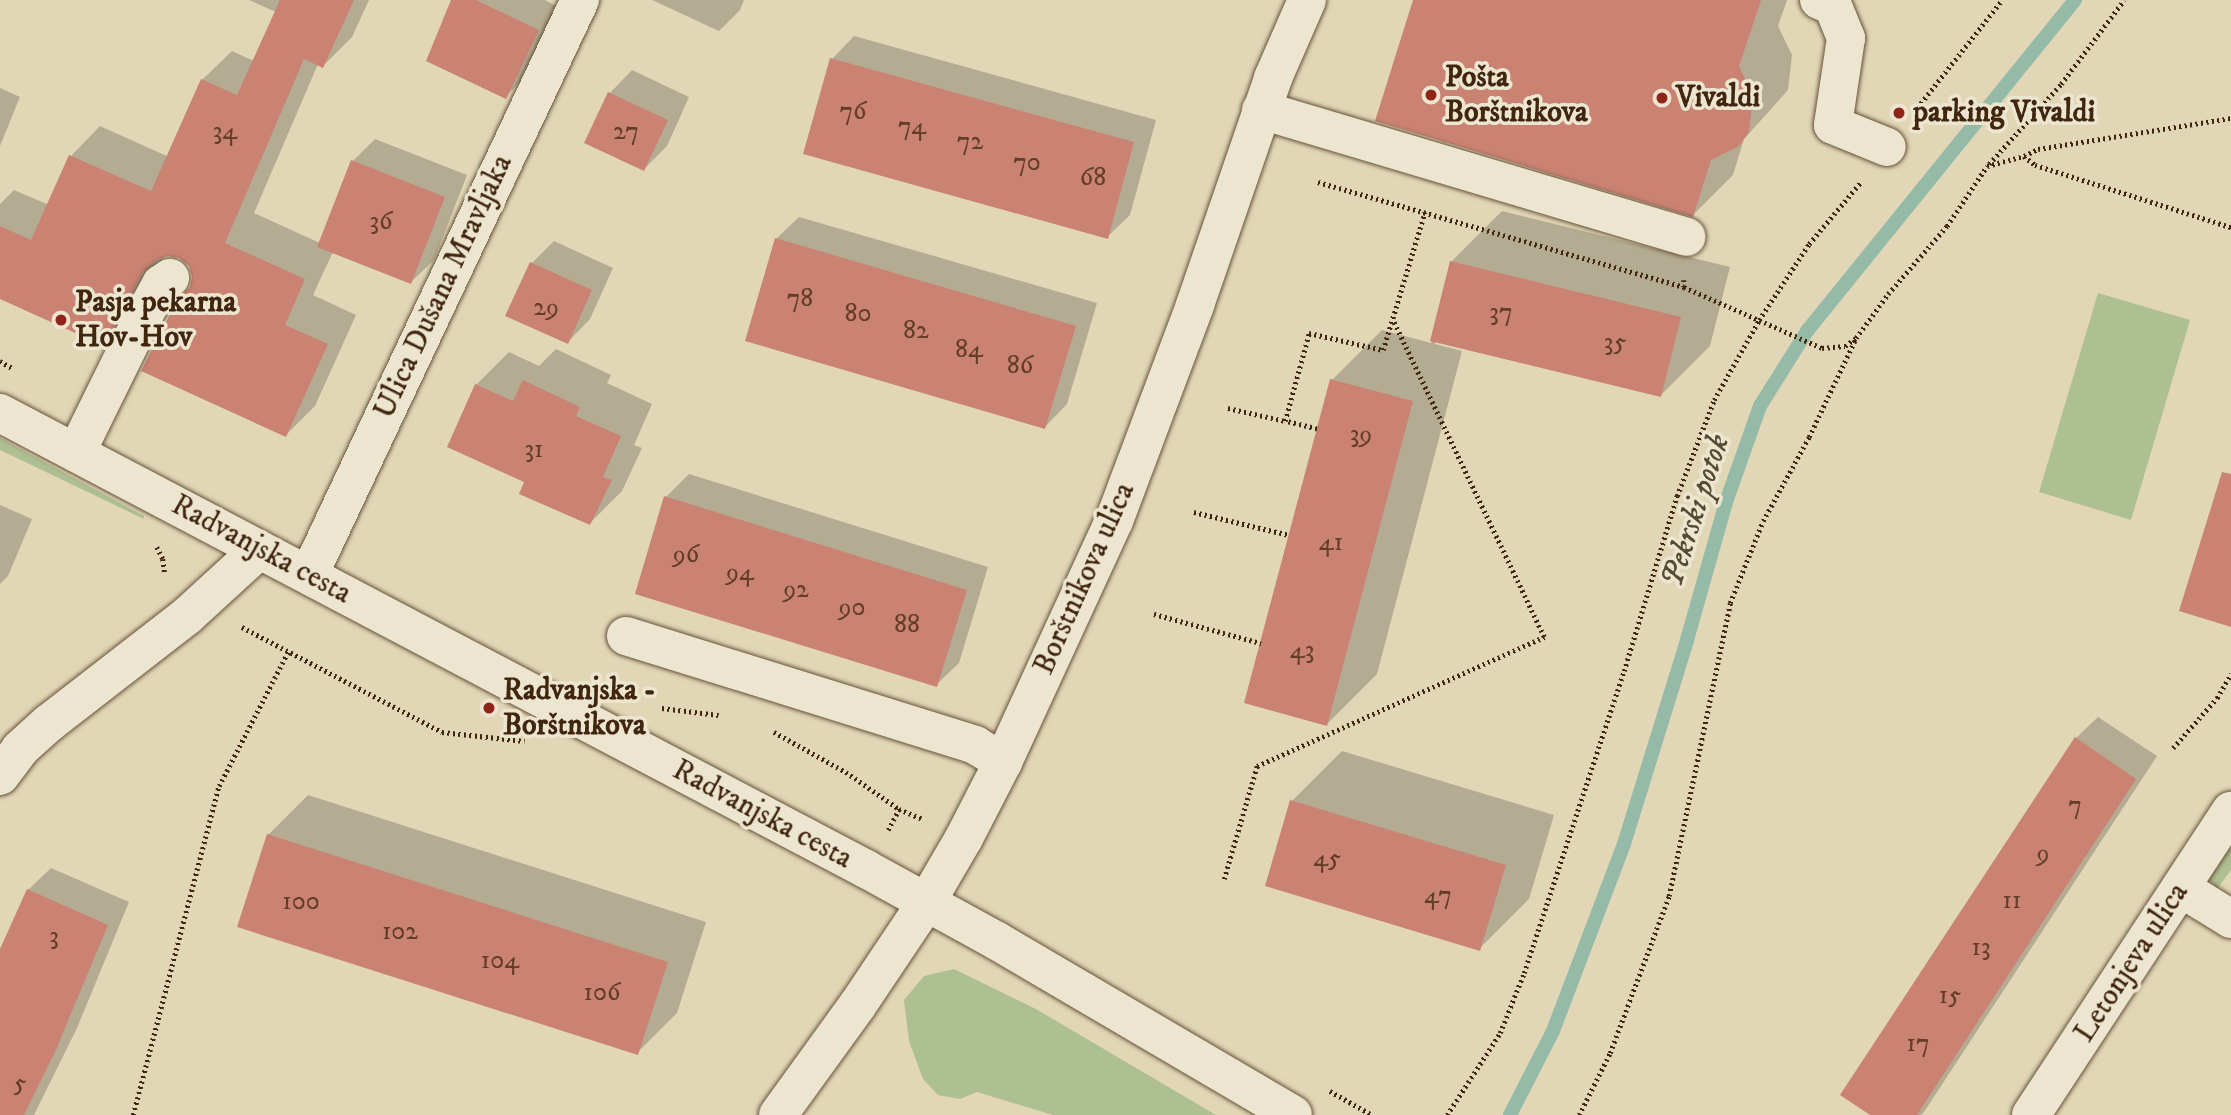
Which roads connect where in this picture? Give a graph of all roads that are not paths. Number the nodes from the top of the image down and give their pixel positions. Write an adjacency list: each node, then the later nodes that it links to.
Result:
1 (580, 0): 11 (street, Ulica Dušana Mravljaka)
2 (1307, 0): 4 (street, Borštnikova ulica)
3 (1819, 0): 5 (street)
4 (1261, 110): 6 (street); 13 (street, Borštnikova ulica)
5 (1887, 147)
6 (1685, 237)
7 (170, 278): 9 (street)
8 (0, 413): 9 (street, Radvanjska cesta)
9 (76, 453): 10 (street, Radvanjska cesta)
10 (259, 550): 11 (street, Radvanjska cesta); 14 (street)
11 (309, 575): 17 (street, Radvanjska cesta)
12 (626, 636): 13 (street)
13 (1003, 762): 17 (street, Borštnikova ulica)
14 (0, 776)
15 (2231, 811): 16 (street, Letonjeva ulica)
16 (2181, 888): 18 (street); 21 (street, Letonjeva ulica)
17 (926, 903): 19 (street, Borštnikova ulica); 20 (street, Radvanjska cesta)
18 (2231, 919)
19 (778, 1115)
20 (1293, 1115)
21 (2031, 1115)

